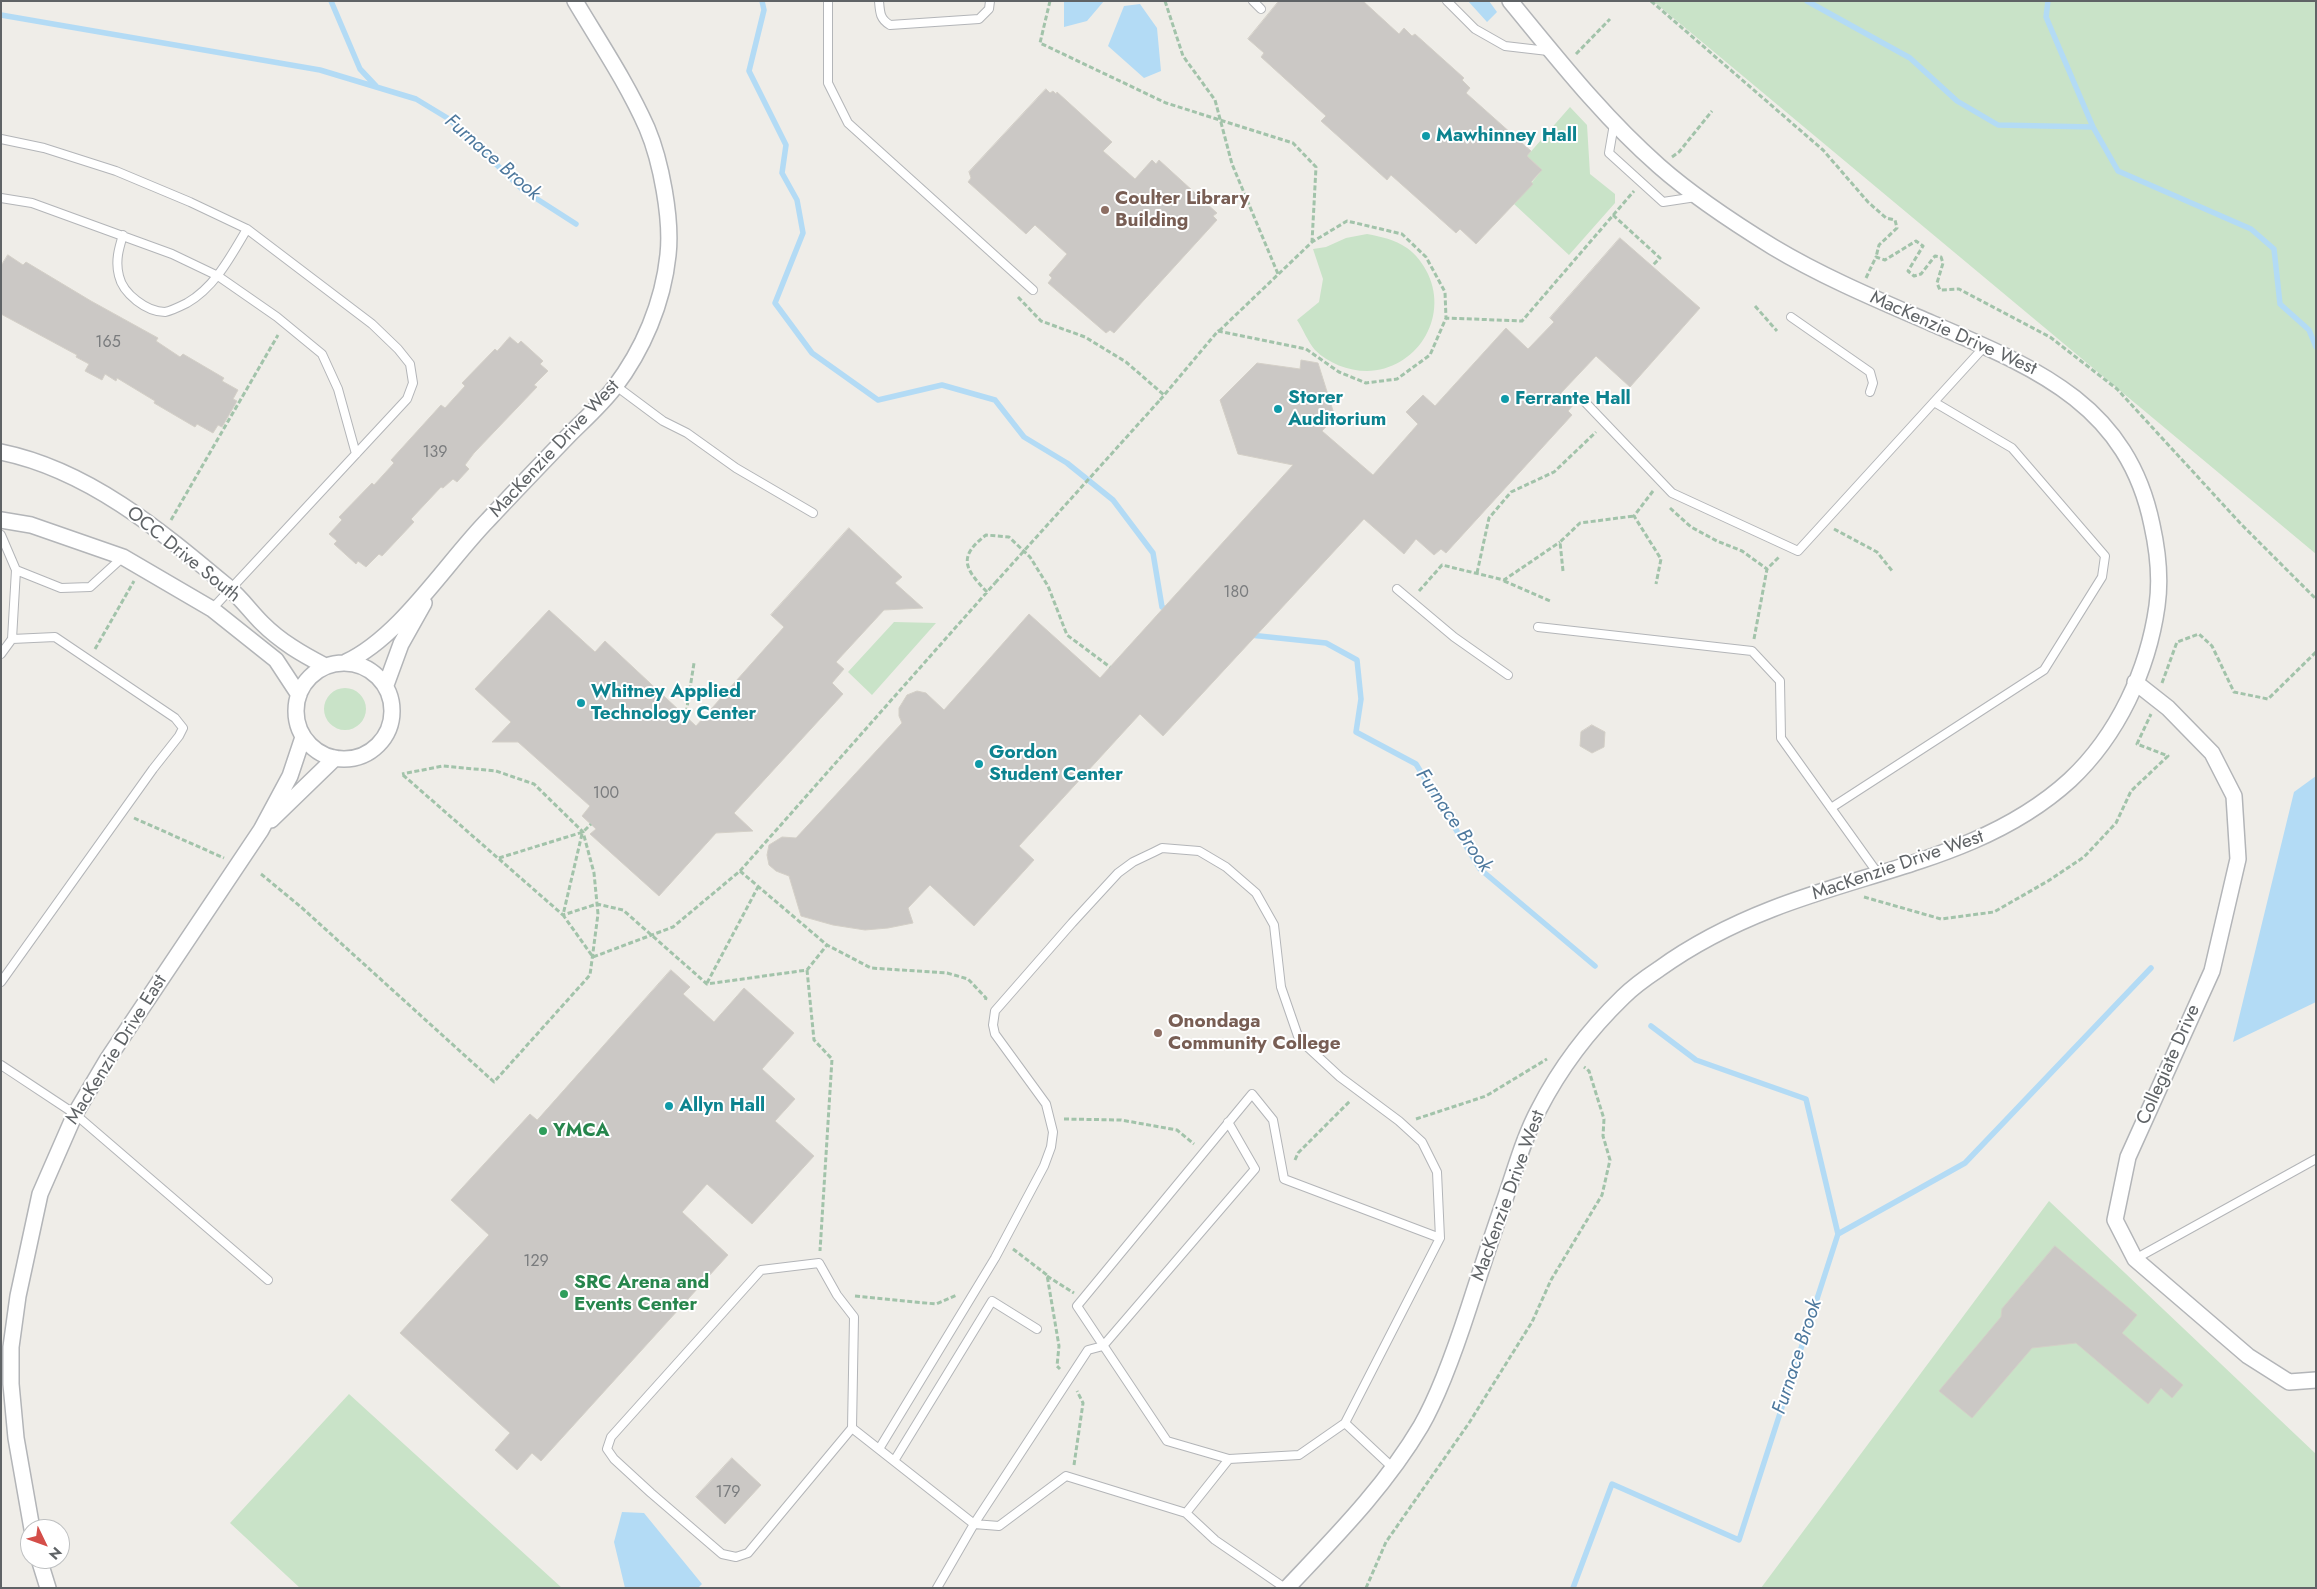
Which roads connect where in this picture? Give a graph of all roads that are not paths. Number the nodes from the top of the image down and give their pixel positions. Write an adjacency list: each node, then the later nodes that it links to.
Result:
1 (575, 1): 20 (street, MacKenzie Drive West)
2 (828, 1): 17 (lane)
3 (879, 1): 4 (lane)
4 (990, 1)
5 (1253, 1): 8 (lane)
6 (1447, 1): 9 (lane)
7 (1510, 1): 9 (street, MacKenzie Drive West)
8 (1261, 9)
9 (1551, 51): 10 (street, MacKenzie Drive West)
10 (1614, 122): 12 (street, MacKenzie Drive West); 12 (lane)
11 (1, 140): 14 (lane)
12 (1698, 197): 19 (street, MacKenzie Drive West)
13 (1, 198): 15 (lane)
14 (247, 230): 16 (lane); 25 (lane)
15 (123, 234): 16 (lane); 16 (lane)
16 (218, 276): 25 (lane)
17 (1033, 290)
18 (1791, 317): 21 (lane)
19 (1985, 346): 23 (lane); 41 (street, MacKenzie Drive West)
20 (616, 386): 26 (lane); 31 (street, MacKenzie Drive West)
21 (1870, 392)
22 (1584, 401): 23 (lane)
23 (1934, 402): 46 (lane)
24 (1, 452): 32 (street, OCC Drive South)
25 (356, 454): 32 (lane)
26 (813, 513)
27 (1, 520): 29 (street, OCC Drive South)
28 (1, 535): 30 (lane)
29 (123, 557): 30 (lane); 34 (street, OCC Drive South)
30 (16, 570): 36 (lane)
31 (437, 579): 38 (street, MacKenzie Drive West); 42 (street, MacKenzie Drive West)
32 (230, 589): 34 (lane); 39 (street, OCC Drive South)
33 (1397, 589): 40 (lane)
34 (212, 609): 43 (street, OCC Drive South)
35 (1538, 627): 46 (lane)
36 (12, 639): 37 (lane); 49 (lane)
37 (1, 654)
38 (346, 662): 39 (street); 42 (street)
39 (325, 666): 43 (street)
40 (1508, 676)
41 (2135, 682): 48 (street, MacKenzie Drive West); 55 (street, Collegiate Drive)
42 (386, 685): 45 (street)
43 (299, 695): 44 (street)
44 (303, 737): 45 (street); 47 (street, MacKenzie Drive East)
45 (334, 758): 47 (street, MacKenzie Drive East)
46 (1831, 808): 48 (lane)
47 (261, 830): 51 (street, MacKenzie Drive East)
48 (1879, 875): 65 (street, MacKenzie Drive West)
49 (1, 982)
50 (1, 1065): 51 (lane)
51 (75, 1114): 56 (lane); 67 (street, MacKenzie Drive East)
52 (1228, 1122): 54 (lane); 58 (lane); 58 (lane)
53 (2316, 1159): 55 (lane)
54 (1440, 1238): 60 (lane); 62 (lane)
55 (2135, 1258): 59 (street, Collegiate Drive)
56 (268, 1280)
57 (1037, 1329): 64 (lane)
58 (1103, 1346): 63 (lane); 68 (lane)
59 (2316, 1380)
60 (1344, 1423): 63 (lane); 65 (lane)
61 (852, 1428): 61 (lane); 62 (lane)
62 (879, 1449): 64 (lane)
63 (1229, 1459): 66 (lane)
64 (894, 1461): 68 (lane)
65 (1392, 1467): 72 (street, MacKenzie Drive West)
66 (1186, 1513): 68 (lane); 72 (lane)
67 (30, 1519)
68 (974, 1524): 71 (lane)
69 (42, 1569): 70 (street)
70 (48, 1588)
71 (937, 1588)
72 (1286, 1588)

